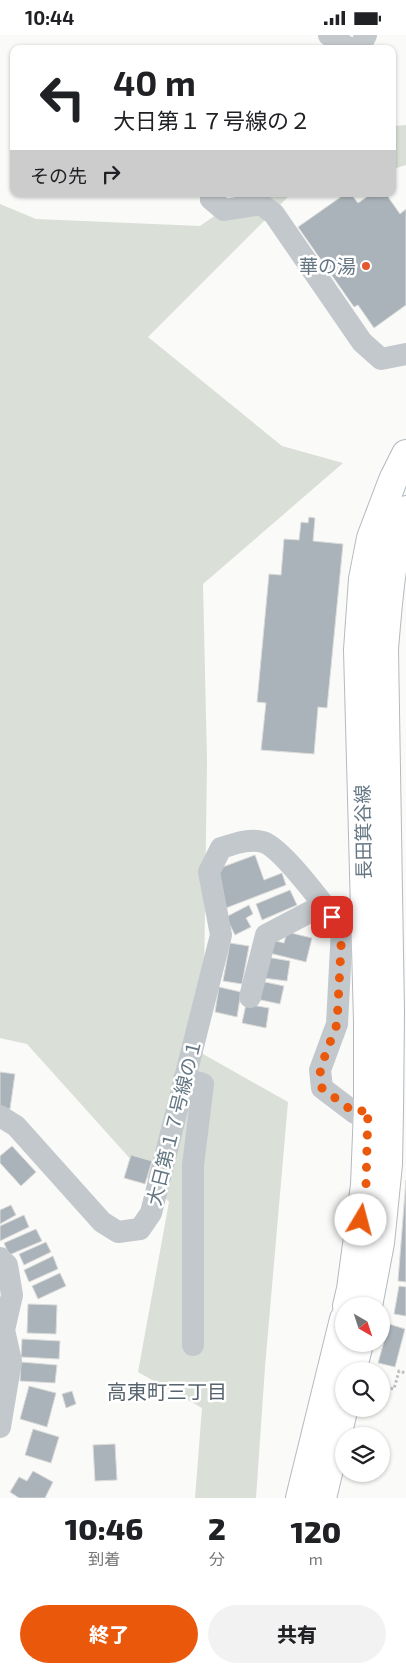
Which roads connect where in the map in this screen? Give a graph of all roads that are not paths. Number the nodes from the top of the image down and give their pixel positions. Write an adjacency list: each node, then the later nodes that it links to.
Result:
1 (329, 35): 2 (street)
2 (344, 45)
3 (212, 197): 4 (street)
4 (406, 354)
5 (406, 454): 11 (street, 長田箕谷線)
6 (406, 510): 9 (street, 長田箕谷線)
7 (323, 905): 8 (street); 10 (street, 大日第１７号線の１); 11 (street)
8 (250, 997)
9 (398, 1009): 15 (street, 長田箕谷線)
10 (184, 1079): 12 (street, 大日第１７号線の１); 16 (street)
11 (368, 1109): 14 (street, 長田箕谷線)
12 (0, 1116)
13 (0, 1258): 19 (street)
14 (349, 1297)
15 (370, 1297)
16 (193, 1345)
17 (339, 1353): 20 (street)
18 (341, 1417): 20 (street)
19 (0, 1427)
20 (317, 1498)

